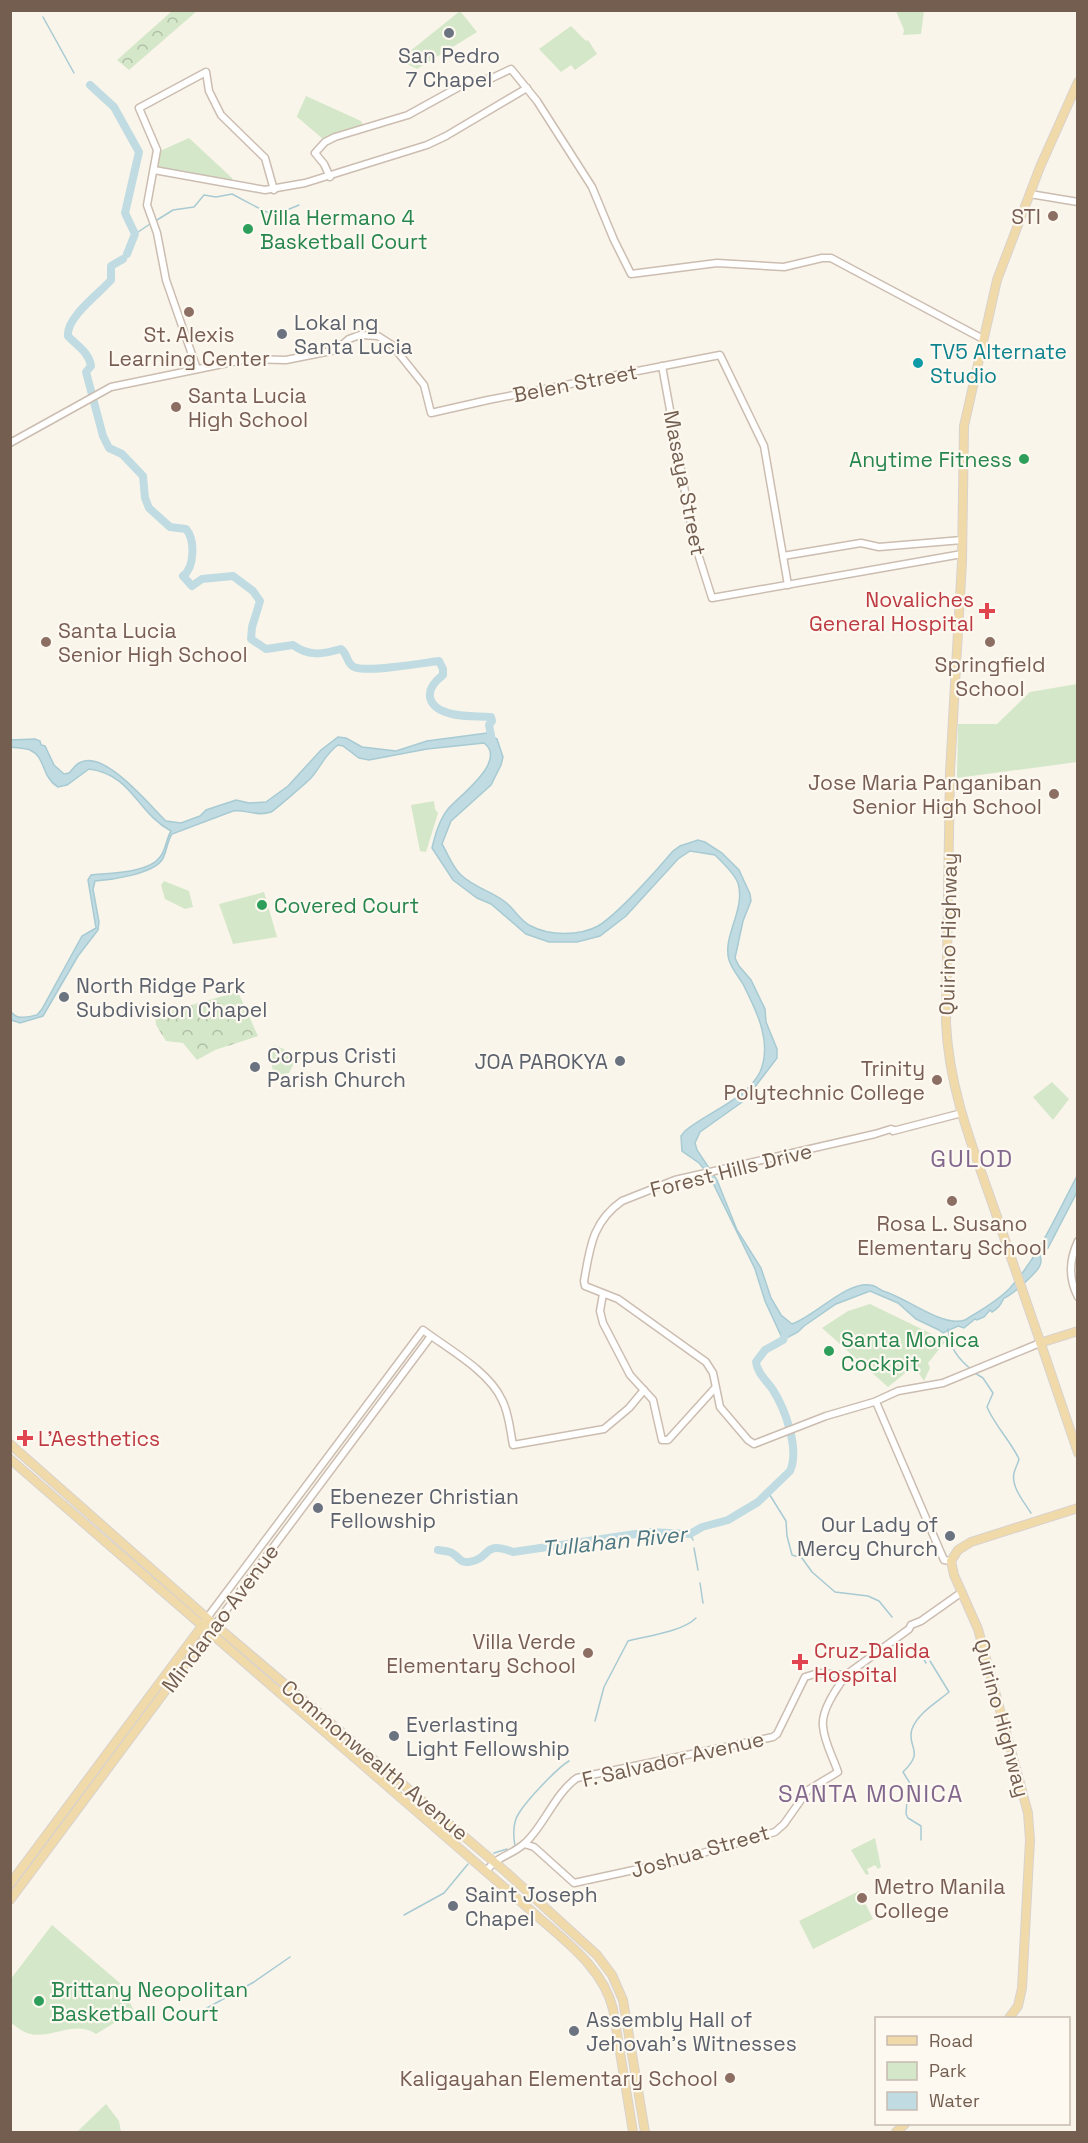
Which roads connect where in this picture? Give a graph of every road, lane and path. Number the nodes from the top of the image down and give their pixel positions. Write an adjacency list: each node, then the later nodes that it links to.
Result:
1 (1077, 82): 6 (main road, Quirino Highway)
2 (526, 88): 4 (street); 4 (street); 8 (street)
3 (154, 170): 5 (street); 5 (street); 10 (street)
4 (330, 177): 5 (street)
5 (274, 190)
6 (1030, 194): 7 (street); 8 (main road, Quirino Highway)
7 (1077, 202)
8 (983, 339): 12 (main road, Quirino Highway)
9 (662, 366): 10 (street, Belen Street); 14 (street, Belen Street); 15 (street, Masaya Street)
10 (197, 369): 11 (street)
11 (10, 443)
12 (962, 540): 13 (main road, Quirino Highway); 14 (street)
13 (962, 554): 15 (street); 16 (main road, Quirino Highway)
14 (783, 556): 15 (street)
15 (788, 585)
16 (962, 1113): 18 (street, Forest Hills Drive); 22 (main road, Quirino Highway)
17 (1077, 1241): 19 (street)
18 (603, 1294): 27 (street); 28 (street)
19 (1077, 1297)
20 (1077, 1331): 22 (main road)
21 (431, 1336): 23 (street, Mindanao Avenue); 24 (street, Mindanao Avenue); 28 (street)
22 (1040, 1343): 29 (street); 31 (main road, Quirino Highway)
23 (412, 1345): 24 (street); 25 (street, Mindanao Avenue)
24 (420, 1351): 26 (street, Mindanao Avenue)
25 (404, 1355): 26 (street); 36 (street, Mindanao Avenue)
26 (412, 1361): 37 (street, Mindanao Avenue)
27 (715, 1388): 28 (street); 29 (street)
28 (644, 1390)
29 (876, 1402): 34 (street)
30 (10, 1444): 36 (main road, Commonwealth Avenue)
31 (1077, 1453)
32 (10, 1459): 36 (main road, Commonwealth Avenue)
33 (1077, 1508): 34 (main road)
34 (947, 1560): 35 (main road, Quirino Highway)
35 (962, 1592): 40 (street); 50 (main road, Quirino Highway)
36 (205, 1622): 37 (main road, Commonwealth Avenue); 38 (main road, Mindanao Avenue)
37 (212, 1628): 39 (main road, Mindanao Avenue); 41 (main road, Commonwealth Avenue); 42 (main road, Commonwealth Avenue)
38 (174, 1664): 39 (main road); 48 (main road, Mindanao Avenue)
39 (181, 1671): 49 (main road, Mindanao Avenue)
40 (846, 1675): 44 (street, F. Salvador Avenue); 44 (street, Joshua Street)
41 (385, 1769): 42 (main road); 43 (main road, Commonwealth Avenue)
42 (377, 1777): 45 (main road, Commonwealth Avenue)
43 (465, 1837): 45 (main road); 46 (main road, Commonwealth Avenue)
44 (524, 1844): 46 (street)
45 (457, 1846): 47 (main road, Commonwealth Avenue)
46 (494, 1862): 47 (street); 52 (main road, Commonwealth Avenue)
47 (486, 1871): 51 (main road, Commonwealth Avenue)
48 (10, 1884)
49 (10, 1900)
50 (1010, 2017)
51 (633, 2133)
52 (645, 2133)

